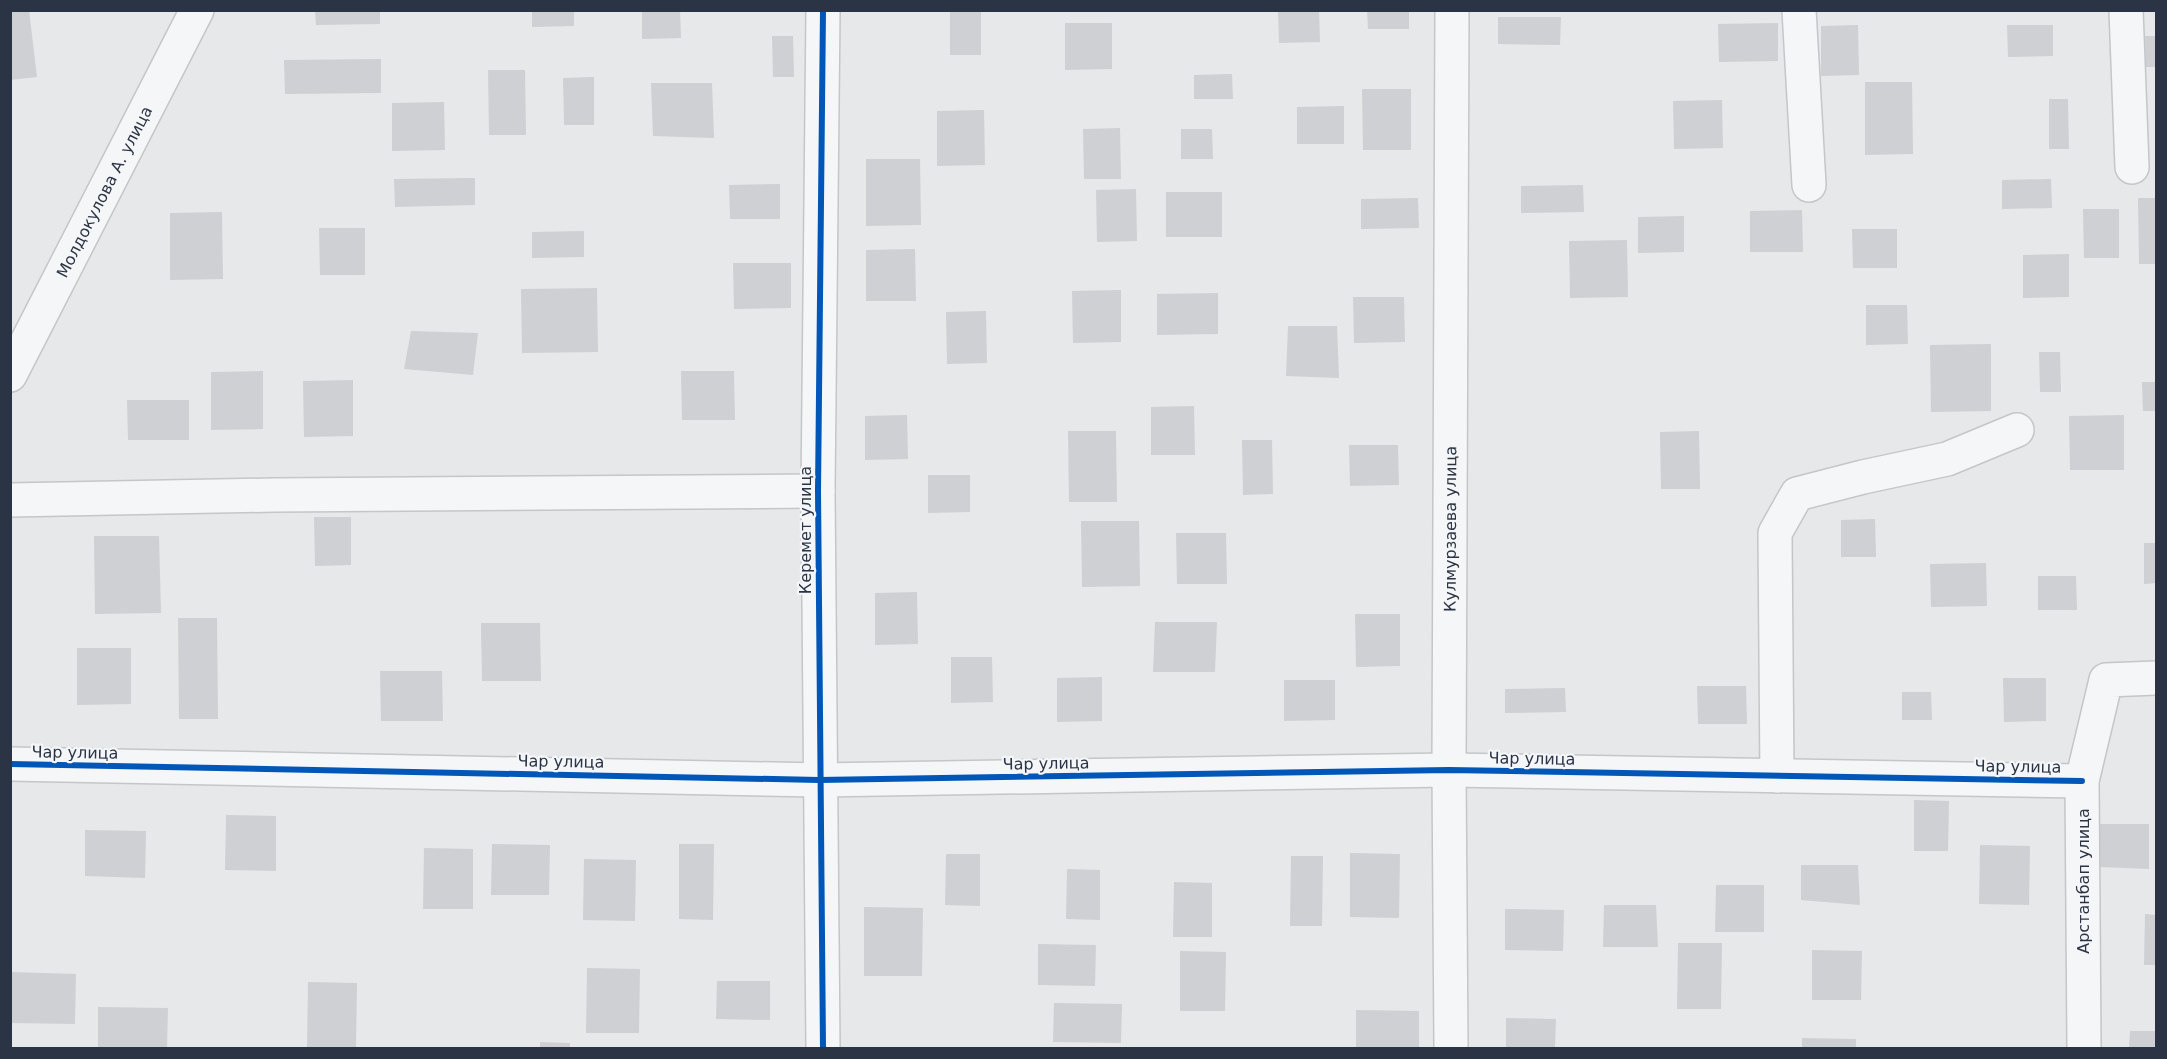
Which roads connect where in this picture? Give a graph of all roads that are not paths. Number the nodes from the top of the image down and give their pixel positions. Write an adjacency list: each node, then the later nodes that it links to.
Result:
1 (197, 10): 8 (street, Молдокулова А. улица)
2 (823, 10): 10 (street, Керемет улица)
3 (1452, 10): 14 (street, Кулмурзаева улица)
4 (1799, 10): 7 (street)
5 (2126, 10): 6 (street)
6 (2132, 167)
7 (1809, 185)
8 (10, 375)
9 (2017, 430): 15 (street)
10 (818, 491): 11 (street); 16 (street, Керемет улица)
11 (10, 500)
12 (2157, 678): 17 (street, Арстанбап улица)
13 (10, 764): 16 (street, Чар улица)
14 (1449, 771): 15 (street, Чар улица); 16 (street, Чар улица); 19 (street, Кулмурзаева улица)
15 (1777, 776): 17 (street, Чар улица)
16 (819, 780): 18 (street, Керемет улица)
17 (2082, 781): 20 (street, Арстанбап улица)
18 (823, 1048)
19 (1451, 1048)
20 (2084, 1048)

